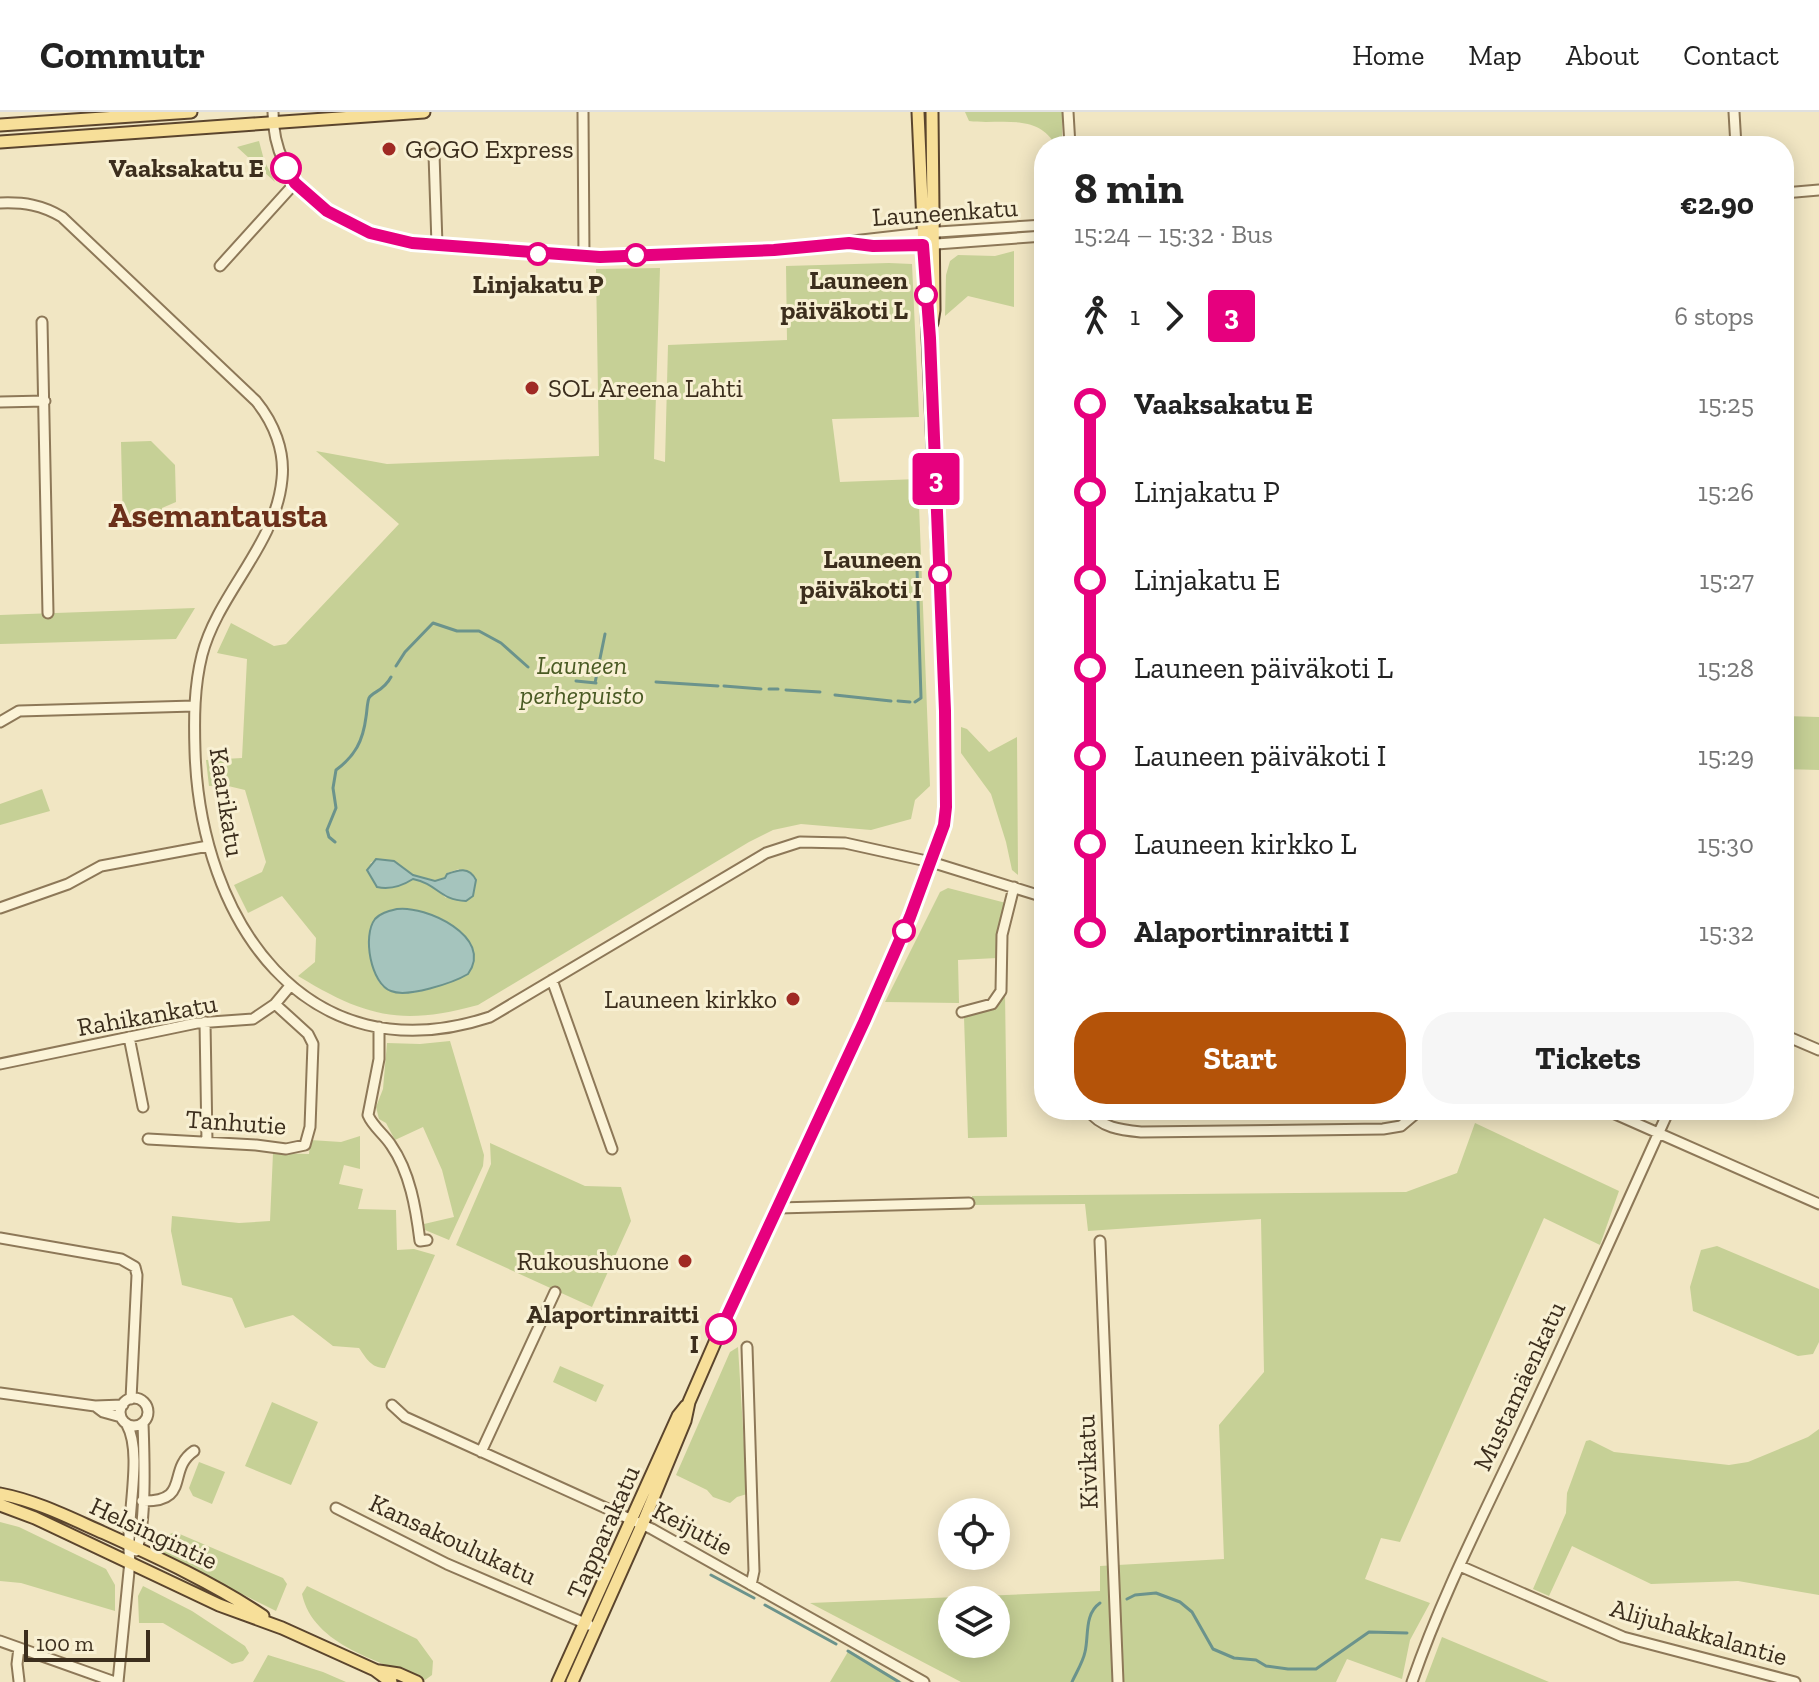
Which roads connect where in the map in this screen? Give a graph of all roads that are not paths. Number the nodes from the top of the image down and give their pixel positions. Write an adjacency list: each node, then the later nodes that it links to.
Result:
1 (181, 112): 2 (main road); 9 (main road); 12 (street)
2 (191, 112)
3 (424, 112): 10 (main road)
4 (583, 112): 25 (street)
5 (918, 112): 23 (main road)
6 (932, 112): 23 (main road)
7 (1734, 112): 14 (street)
8 (1070, 114): 13 (street)
9 (74, 117): 11 (main road)
10 (273, 117): 12 (main road); 17 (street, Launeenkatu)
11 (0, 125)
12 (182, 127): 15 (main road)
13 (1070, 136)
14 (1735, 136)
15 (0, 142)
16 (434, 154): 24 (street)
17 (295, 183): 24 (street, Launeenkatu); 26 (street)
18 (1819, 190): 19 (street)
19 (1794, 192)
20 (0, 203): 31 (street, Kaarikatu)
21 (1034, 226): 23 (street, Launeenkatu)
22 (1034, 236): 23 (street, Launeenkatu)
23 (928, 239): 25 (street, Launeenkatu); 34 (main road, Tapparakatu)
24 (437, 245): 25 (street, Launeenkatu)
25 (584, 256)
26 (220, 266)
27 (42, 322): 28 (street)
28 (45, 401): 29 (street); 30 (street)
29 (0, 402)
30 (48, 613)
31 (194, 706): 32 (street); 33 (street, Kaarikatu)
32 (0, 722)
33 (208, 846): 37 (street); 39 (street, Kaarikatu)
34 (931, 862): 35 (street, Kaarikatu); 38 (street, Kaarikatu); 59 (main road, Tapparakatu)
35 (1014, 887): 36 (street, Kaarikatu); 41 (street)
36 (1034, 894)
37 (0, 908)
38 (552, 980): 43 (street, Kaarikatu); 56 (street)
39 (290, 986): 40 (street, Rahikankatu); 43 (street, Kaarikatu)
40 (275, 1004): 42 (street, Rahikankatu); 55 (street, Tanhutie)
41 (962, 1012)
42 (205, 1022): 44 (street, Rahikankatu); 55 (street)
43 (379, 1027): 61 (street)
44 (129, 1037): 47 (street, Rahikankatu); 48 (street)
45 (1794, 1038): 46 (street)
46 (1818, 1046)
47 (0, 1064)
48 (143, 1107)
49 (1099, 1120): 50 (street)
50 (1408, 1120)
51 (1629, 1120): 53 (street)
52 (1664, 1120): 53 (street, Mustamäenkatu)
53 (1658, 1133): 58 (street); 80 (street, Mustamäenkatu)
54 (148, 1139): 55 (street, Tanhutie)
55 (207, 1142)
56 (612, 1149)
57 (969, 1203): 59 (street)
58 (1819, 1204)
59 (778, 1208): 77 (main road, Tapparakatu)
60 (0, 1238): 66 (street)
61 (427, 1240)
62 (1100, 1241): 94 (street, Kivikatu)
63 (555, 1292): 72 (street)
64 (747, 1347): 81 (street)
65 (0, 1393): 68 (street)
66 (127, 1402): 68 (street); 69 (street); 70 (street)
67 (392, 1405): 72 (street, Keijutie)
68 (95, 1406): 69 (street)
69 (124, 1421): 70 (street); 78 (street)
70 (143, 1423): 74 (street)
71 (194, 1451): 74 (street)
72 (481, 1452): 77 (street, Keijutie)
73 (0, 1494): 78 (main road, Helsingintie)
74 (142, 1501): 78 (street)
75 (0, 1505): 79 (main road, Helsingintie)
76 (336, 1508): 82 (street, Kansakoulukatu)
77 (637, 1523): 81 (street, Keijutie); 82 (main road, Tapparakatu)
78 (133, 1546): 79 (street); 83 (main road, Helsingintie)
79 (130, 1561): 83 (main road, Helsingintie); 88 (street)
80 (1460, 1566): 95 (street, Mustamäenkatu); 96 (street, Alijuhakkalantie)
81 (751, 1585): 93 (street, Keijutie)
82 (590, 1625): 91 (main road, Tapparakatu); 92 (main road, Tapparakatu)
83 (282, 1628): 86 (main road, Helsingintie)
84 (0, 1641): 85 (street)
85 (19, 1648): 87 (street); 88 (street)
86 (375, 1670): 89 (main road, Helsingintie); 90 (main road, Helsingintie)
87 (19, 1681)
88 (116, 1682)
89 (391, 1682)
90 (417, 1682)
91 (558, 1682)
92 (572, 1682)
93 (924, 1682)
94 (1118, 1682)
95 (1412, 1682)
96 (1795, 1682)

